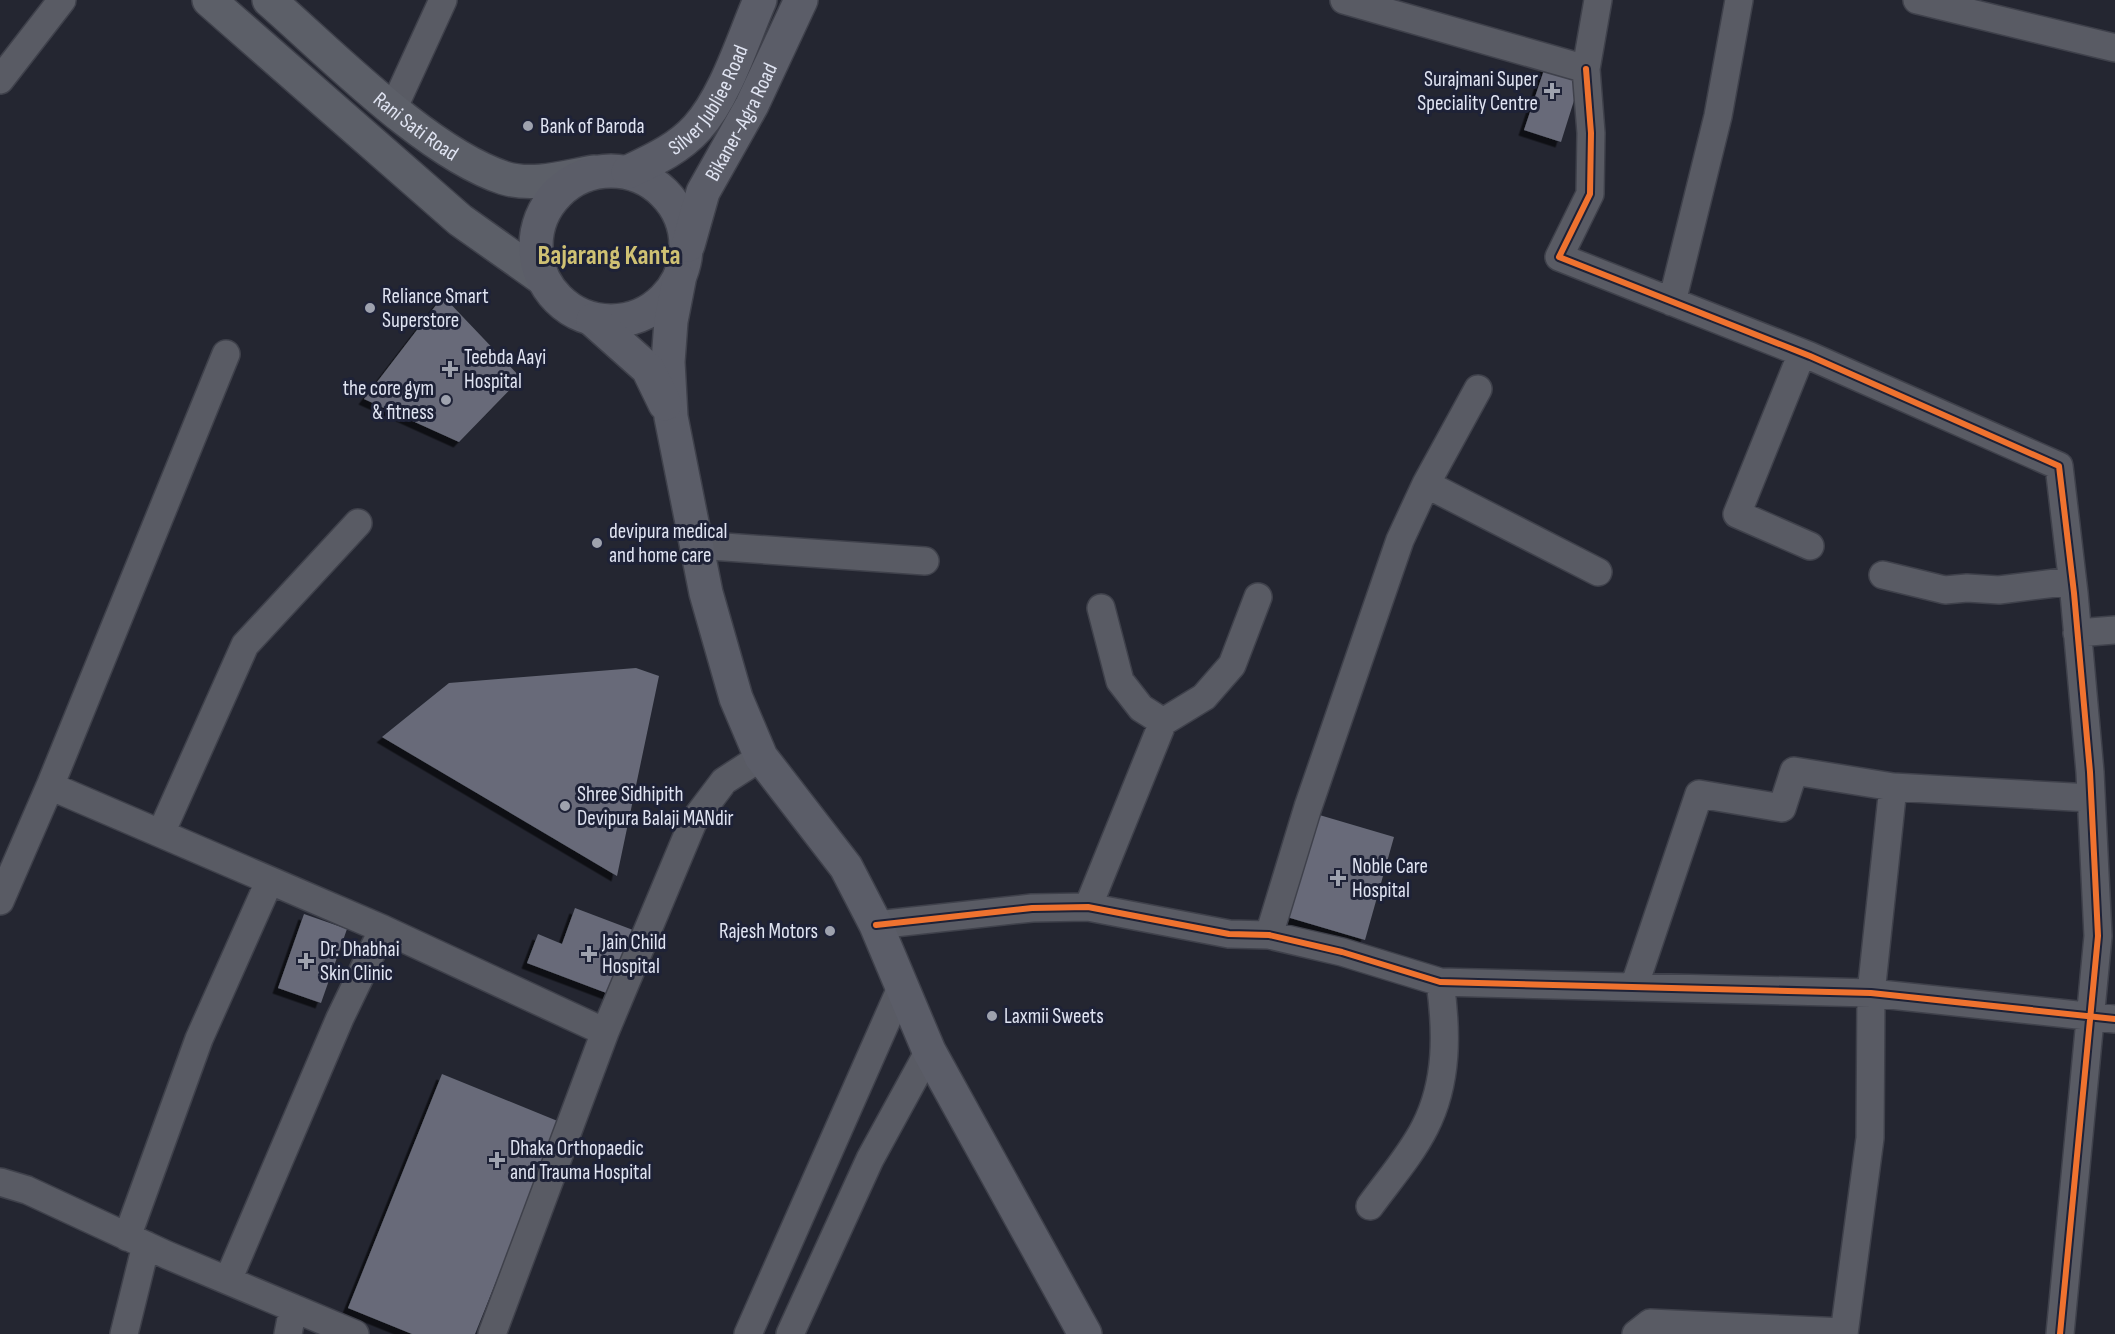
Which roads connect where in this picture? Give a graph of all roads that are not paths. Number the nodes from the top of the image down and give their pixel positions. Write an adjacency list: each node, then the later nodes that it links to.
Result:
1 (62, 0): 13 (street)
2 (209, 0): 18 (street)
3 (268, 0): 14 (street, Rani Sati Road)
4 (442, 0): 14 (street)
5 (760, 0): 16 (main road, Silver Jubliee Road)
6 (801, 0): 17 (main road, Bikaner-Agra Road)
7 (1344, 0): 12 (street)
8 (1598, 0): 12 (street)
9 (1739, 0): 20 (street)
10 (1917, 0): 11 (street)
11 (2115, 48)
12 (1586, 69): 20 (street)
13 (0, 80)
14 (393, 109): 15 (street, Rani Sati Road)
15 (594, 172): 16 (main road); 18 (main road)
16 (628, 172): 17 (main road)
17 (687, 247): 19 (main road)
18 (542, 279): 21 (main road)
19 (680, 280): 21 (main road); 25 (main road)
20 (1672, 302): 22 (street)
21 (593, 320): 25 (main road)
22 (1802, 353): 29 (street); 33 (street)
23 (226, 354): 40 (street)
24 (1478, 389): 26 (street)
25 (671, 417): 28 (main road)
26 (1426, 484): 31 (street); 49 (street)
27 (358, 523): 43 (street)
28 (696, 545): 30 (street); 39 (main road)
29 (1810, 546)
30 (925, 561)
31 (1598, 572)
32 (1883, 575): 33 (street)
33 (2072, 581): 37 (street)
34 (1258, 597): 38 (street)
35 (1101, 608): 38 (street)
36 (2115, 630): 37 (street)
37 (2077, 633): 42 (street)
38 (1163, 722): 46 (street)
39 (761, 757): 47 (main road); 55 (street)
40 (50, 786): 43 (street); 45 (street)
41 (1893, 787): 42 (street); 51 (street); 53 (street)
42 (2091, 798): 54 (street)
43 (161, 832): 44 (street)
44 (269, 882): 48 (street); 59 (street)
45 (0, 901)
46 (1088, 907): 47 (street); 49 (street)
47 (876, 925): 52 (main road)
48 (383, 929): 55 (street); 60 (street)
49 (1269, 935): 50 (street)
50 (1440, 982): 51 (street); 58 (street)
51 (1634, 987): 53 (street)
52 (901, 988): 56 (main road); 67 (street)
53 (1871, 993): 54 (street); 62 (street)
54 (2103, 1017): 71 (street)
55 (605, 1032): 66 (street)
56 (929, 1051): 68 (street); 69 (main road)
57 (0, 1182): 59 (street)
58 (1370, 1206)
59 (136, 1241): 60 (street); 63 (street)
60 (228, 1280): 61 (street)
61 (293, 1308): 64 (street); 65 (street)
62 (1844, 1333): 70 (street)
63 (124, 1334)
64 (288, 1334)
65 (355, 1334)
66 (492, 1334)
67 (748, 1334)
68 (789, 1334)
69 (1085, 1334)
70 (1636, 1334)
71 (2060, 1334)

